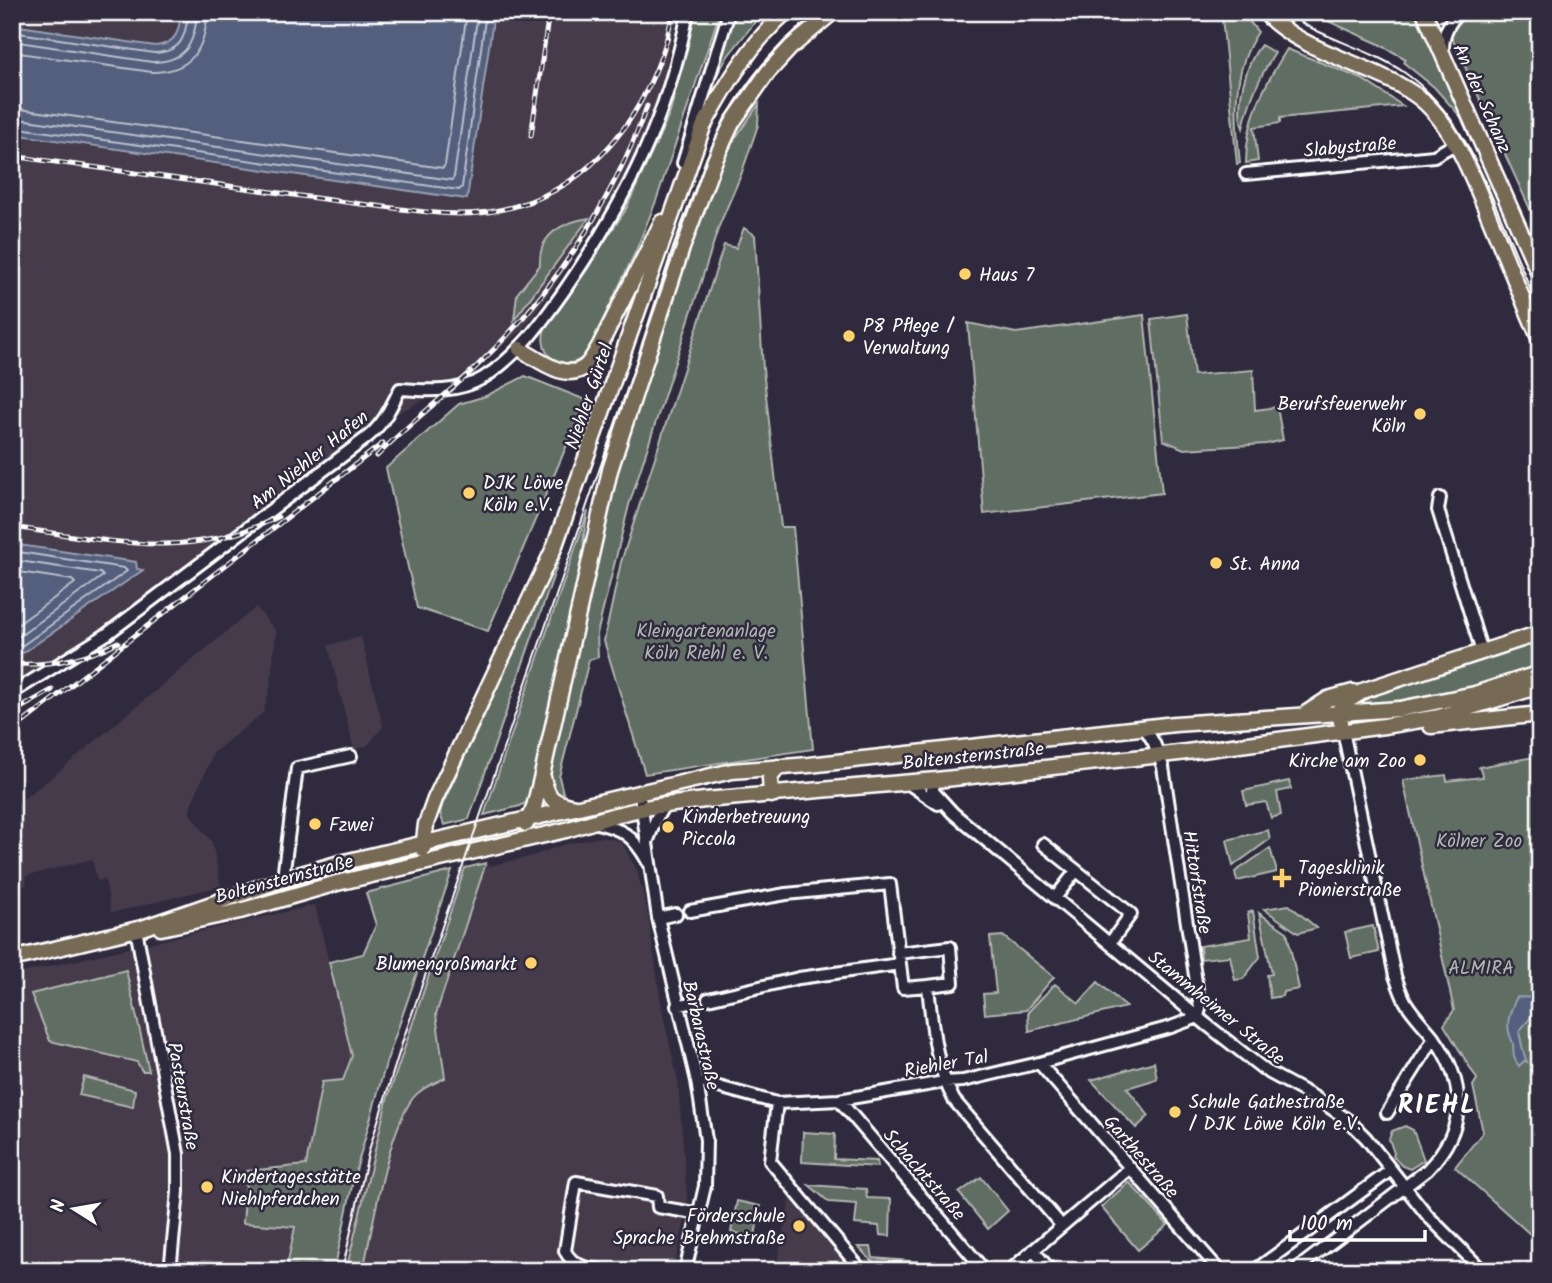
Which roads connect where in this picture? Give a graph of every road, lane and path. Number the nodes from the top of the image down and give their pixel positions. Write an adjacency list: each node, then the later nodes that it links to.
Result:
1 (688, 12): 16 (street, Am Niehler Hafen)
2 (729, 12): 11 (street)
3 (833, 12): 35 (main road)
4 (1264, 12): 10 (main road)
5 (1424, 12): 9 (main road, An der Schanz)
6 (1459, 12): 9 (street)
7 (783, 13): 8 (main road, Niehler Gürtel)
8 (751, 46): 11 (main road, Niehler Gürtel); 49 (main road, Niehler Gürtel)
9 (1443, 54): 14 (main road, An der Schanz)
10 (1455, 144): 12 (street, Slabystraße); 15 (main road)
11 (683, 163): 13 (main road, Niehler Gürtel)
12 (1246, 174)
13 (668, 211): 16 (main road); 49 (main road, Niehler Gürtel)
14 (1540, 276)
15 (1540, 340)
16 (520, 349): 23 (street, Am Niehler Hafen)
17 (1440, 498): 19 (street)
18 (1540, 633): 19 (main road)
19 (1482, 652): 22 (main road)
20 (1540, 673): 26 (main road, Boltensternstraße)
21 (1540, 685): 28 (main road, Boltensternstraße)
22 (1364, 690): 25 (main road); 26 (main road)
23 (12, 693)
24 (1540, 714): 28 (main road, Boltensternstraße)
25 (1302, 715): 26 (main road, Boltensternstraße); 27 (main road, Boltensternstraße)
26 (1339, 715): 30 (main road)
27 (1175, 724): 29 (main road, Boltensternstraße); 31 (main road)
28 (1384, 726): 30 (main road, Boltensternstraße)
29 (1144, 728): 32 (street, Hittorfstraße); 34 (main road, Boltensternstraße)
30 (1343, 731): 31 (main road, Boltensternstraße); 71 (street)
31 (1179, 753): 32 (main road, Boltensternstraße); 36 (street)
32 (1157, 754): 36 (street, Hittorfstraße); 37 (main road, Boltensternstraße)
33 (351, 756): 55 (street)
34 (778, 767): 39 (main road, Boltensternstraße); 40 (main road)
35 (542, 775): 42 (main road); 44 (main road)
36 (1164, 778): 65 (street, Hittorfstraße)
37 (936, 780): 38 (main road, Boltensternstraße); 45 (street, Stammheimer Straße)
38 (906, 782): 40 (main road, Boltensternstraße); 45 (street, Stammheimer Straße)
39 (639, 793): 42 (main road, Boltensternstraße); 43 (street, Barbarastraße)
40 (771, 795): 41 (main road, Boltensternstraße)
41 (664, 805): 43 (main road, Boltensternstraße); 48 (street, Barbarastraße)
42 (576, 808): 44 (main road, Boltensternstraße)
43 (643, 809): 46 (main road, Boltensternstraße); 48 (street, Barbarastraße)
44 (532, 813): 47 (main road); 49 (main road, Boltensternstraße)
45 (953, 813): 56 (street, Stammheimer Straße)
46 (590, 822): 47 (main road, Boltensternstraße); 52 (street, Barbarastraße)
47 (508, 842): 51 (main road, Boltensternstraße)
48 (648, 843): 52 (street, Barbarastraße)
49 (423, 844): 51 (main road); 53 (main road); 55 (main road, Boltensternstraße)
50 (1043, 844): 54 (street)
51 (435, 860): 53 (main road, Boltensternstraße)
52 (650, 865): 59 (street, Barbarastraße)
53 (399, 868): 60 (main road, Boltensternstraße)
54 (1076, 870): 56 (street); 61 (street)
55 (284, 879): 60 (main road, Boltensternstraße)
56 (1055, 898): 61 (street, Stammheimer Straße)
57 (690, 911): 62 (street)
58 (676, 914): 59 (street)
59 (658, 918): 69 (street, Barbarastraße)
60 (139, 928): 63 (main road, Boltensternstraße); 85 (street, Pasteurstraße)
61 (1110, 943): 68 (street, Stammheimer Straße)
62 (899, 958): 64 (street); 64 (street); 66 (street)
63 (12, 959)
64 (928, 985): 74 (street)
65 (1197, 991): 68 (street); 70 (street, Hittorfstraße)
66 (708, 999)
67 (694, 1002): 69 (street)
68 (1181, 1002): 70 (street, Stammheimer Straße)
69 (677, 1006): 73 (street, Barbarastraße)
70 (1198, 1017): 72 (street, Riehler Tal); 79 (street, Stammheimer Straße)
71 (1434, 1038): 77 (street); 80 (street)
72 (1039, 1063): 74 (street, Riehler Tal); 78 (street, Garthestraße)
73 (697, 1081): 76 (street, Riehler Tal); 81 (street, Barbarastraße)
74 (944, 1082): 75 (street, Riehler Tal); 82 (street)
75 (839, 1100): 76 (street, Riehler Tal); 89 (street, Schachtstraße)
76 (777, 1103): 88 (street)
77 (1390, 1109)
78 (1130, 1168): 82 (street); 92 (street, Garthestraße)
79 (1391, 1170): 80 (street, Stammheimer Straße); 93 (street)
80 (1405, 1187): 84 (street, Stammheimer Straße); 94 (street)
81 (700, 1214): 86 (street); 87 (street, Barbarastraße)
82 (1061, 1225): 83 (street)
83 (1033, 1250): 90 (street); 91 (street)
84 (1469, 1265): 95 (street, Stammheimer Straße)
85 (170, 1271)
86 (604, 1271)
87 (685, 1271)
88 (862, 1271)
89 (985, 1271)
90 (1009, 1271)
91 (1051, 1271)
92 (1220, 1271)
93 (1254, 1271)
94 (1293, 1271)
95 (1483, 1271)

